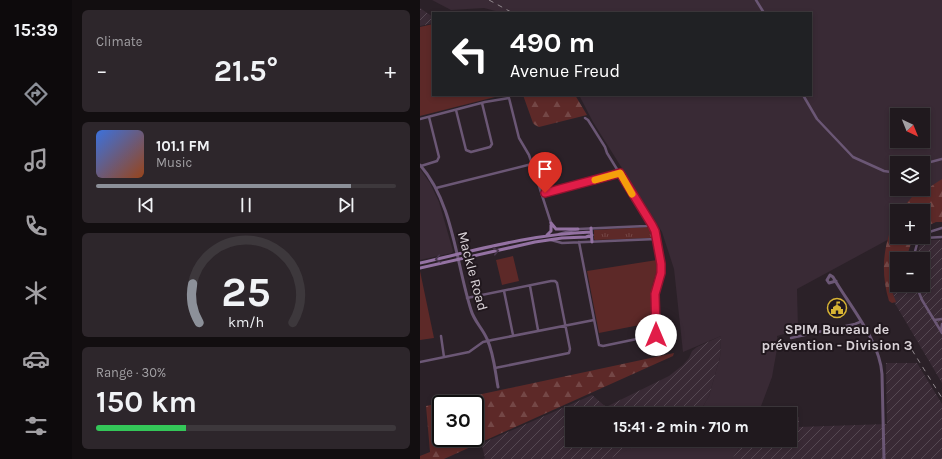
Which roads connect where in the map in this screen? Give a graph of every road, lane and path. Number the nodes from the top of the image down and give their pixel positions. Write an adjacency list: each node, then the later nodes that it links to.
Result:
1 (756, 0): 2 (street)
2 (763, 12)
3 (804, 96): 13 (street)
4 (482, 103): 5 (street); 5 (street); 11 (street)
5 (456, 110): 6 (street)
6 (429, 117): 8 (street); 12 (street)
7 (585, 118): 14 (street)
8 (420, 119)
9 (942, 159): 10 (street)
10 (930, 162)
11 (532, 164): 15 (street); 16 (street)
12 (420, 165): 15 (street, Mackle Road)
13 (890, 172)
14 (620, 173): 16 (street); 18 (street)
15 (436, 188): 31 (street, Mackle Road)
16 (542, 194): 17 (street)
17 (551, 223): 20 (main road); 23 (main road)
18 (652, 225): 21 (street); 27 (street)
19 (942, 228): 22 (street)
20 (578, 229): 21 (street); 24 (street)
21 (591, 232): 24 (main road); 28 (main road); 30 (main road)
22 (930, 232)
23 (547, 235): 24 (main road); 31 (main road)
24 (554, 235)
25 (942, 237): 26 (street)
26 (930, 238)
27 (656, 239): 30 (street); 41 (street)
28 (551, 240): 29 (street); 32 (main road, one-way to 28)
29 (579, 242): 30 (street); 41 (street)
30 (592, 242)
31 (456, 254): 32 (street, Mackle Road); 33 (main road, one-way to 33)
32 (458, 259): 34 (main road); 39 (street, Mackle Road)
33 (420, 263)
34 (420, 268)
35 (836, 282): 43 (street)
36 (530, 286): 37 (street); 45 (street); 46 (street)
37 (504, 291): 39 (street); 48 (street)
38 (918, 292): 42 (street)
39 (467, 298): 51 (street, Mackle Road)
40 (942, 319): 42 (street)
41 (594, 320): 45 (street)
42 (934, 320): 47 (street)
43 (860, 322): 50 (street); 56 (street)
44 (942, 324): 47 (street)
45 (565, 325): 46 (street); 54 (street)
46 (538, 330): 48 (street)
47 (941, 332)
48 (513, 335): 51 (street)
49 (441, 336): 52 (street)
50 (791, 338)
51 (488, 341): 52 (street); 54 (street, Mackle Road)
52 (444, 357): 53 (street)
53 (420, 362)
54 (495, 368): 55 (street, Mackle Road)
55 (498, 386)
56 (884, 459)

